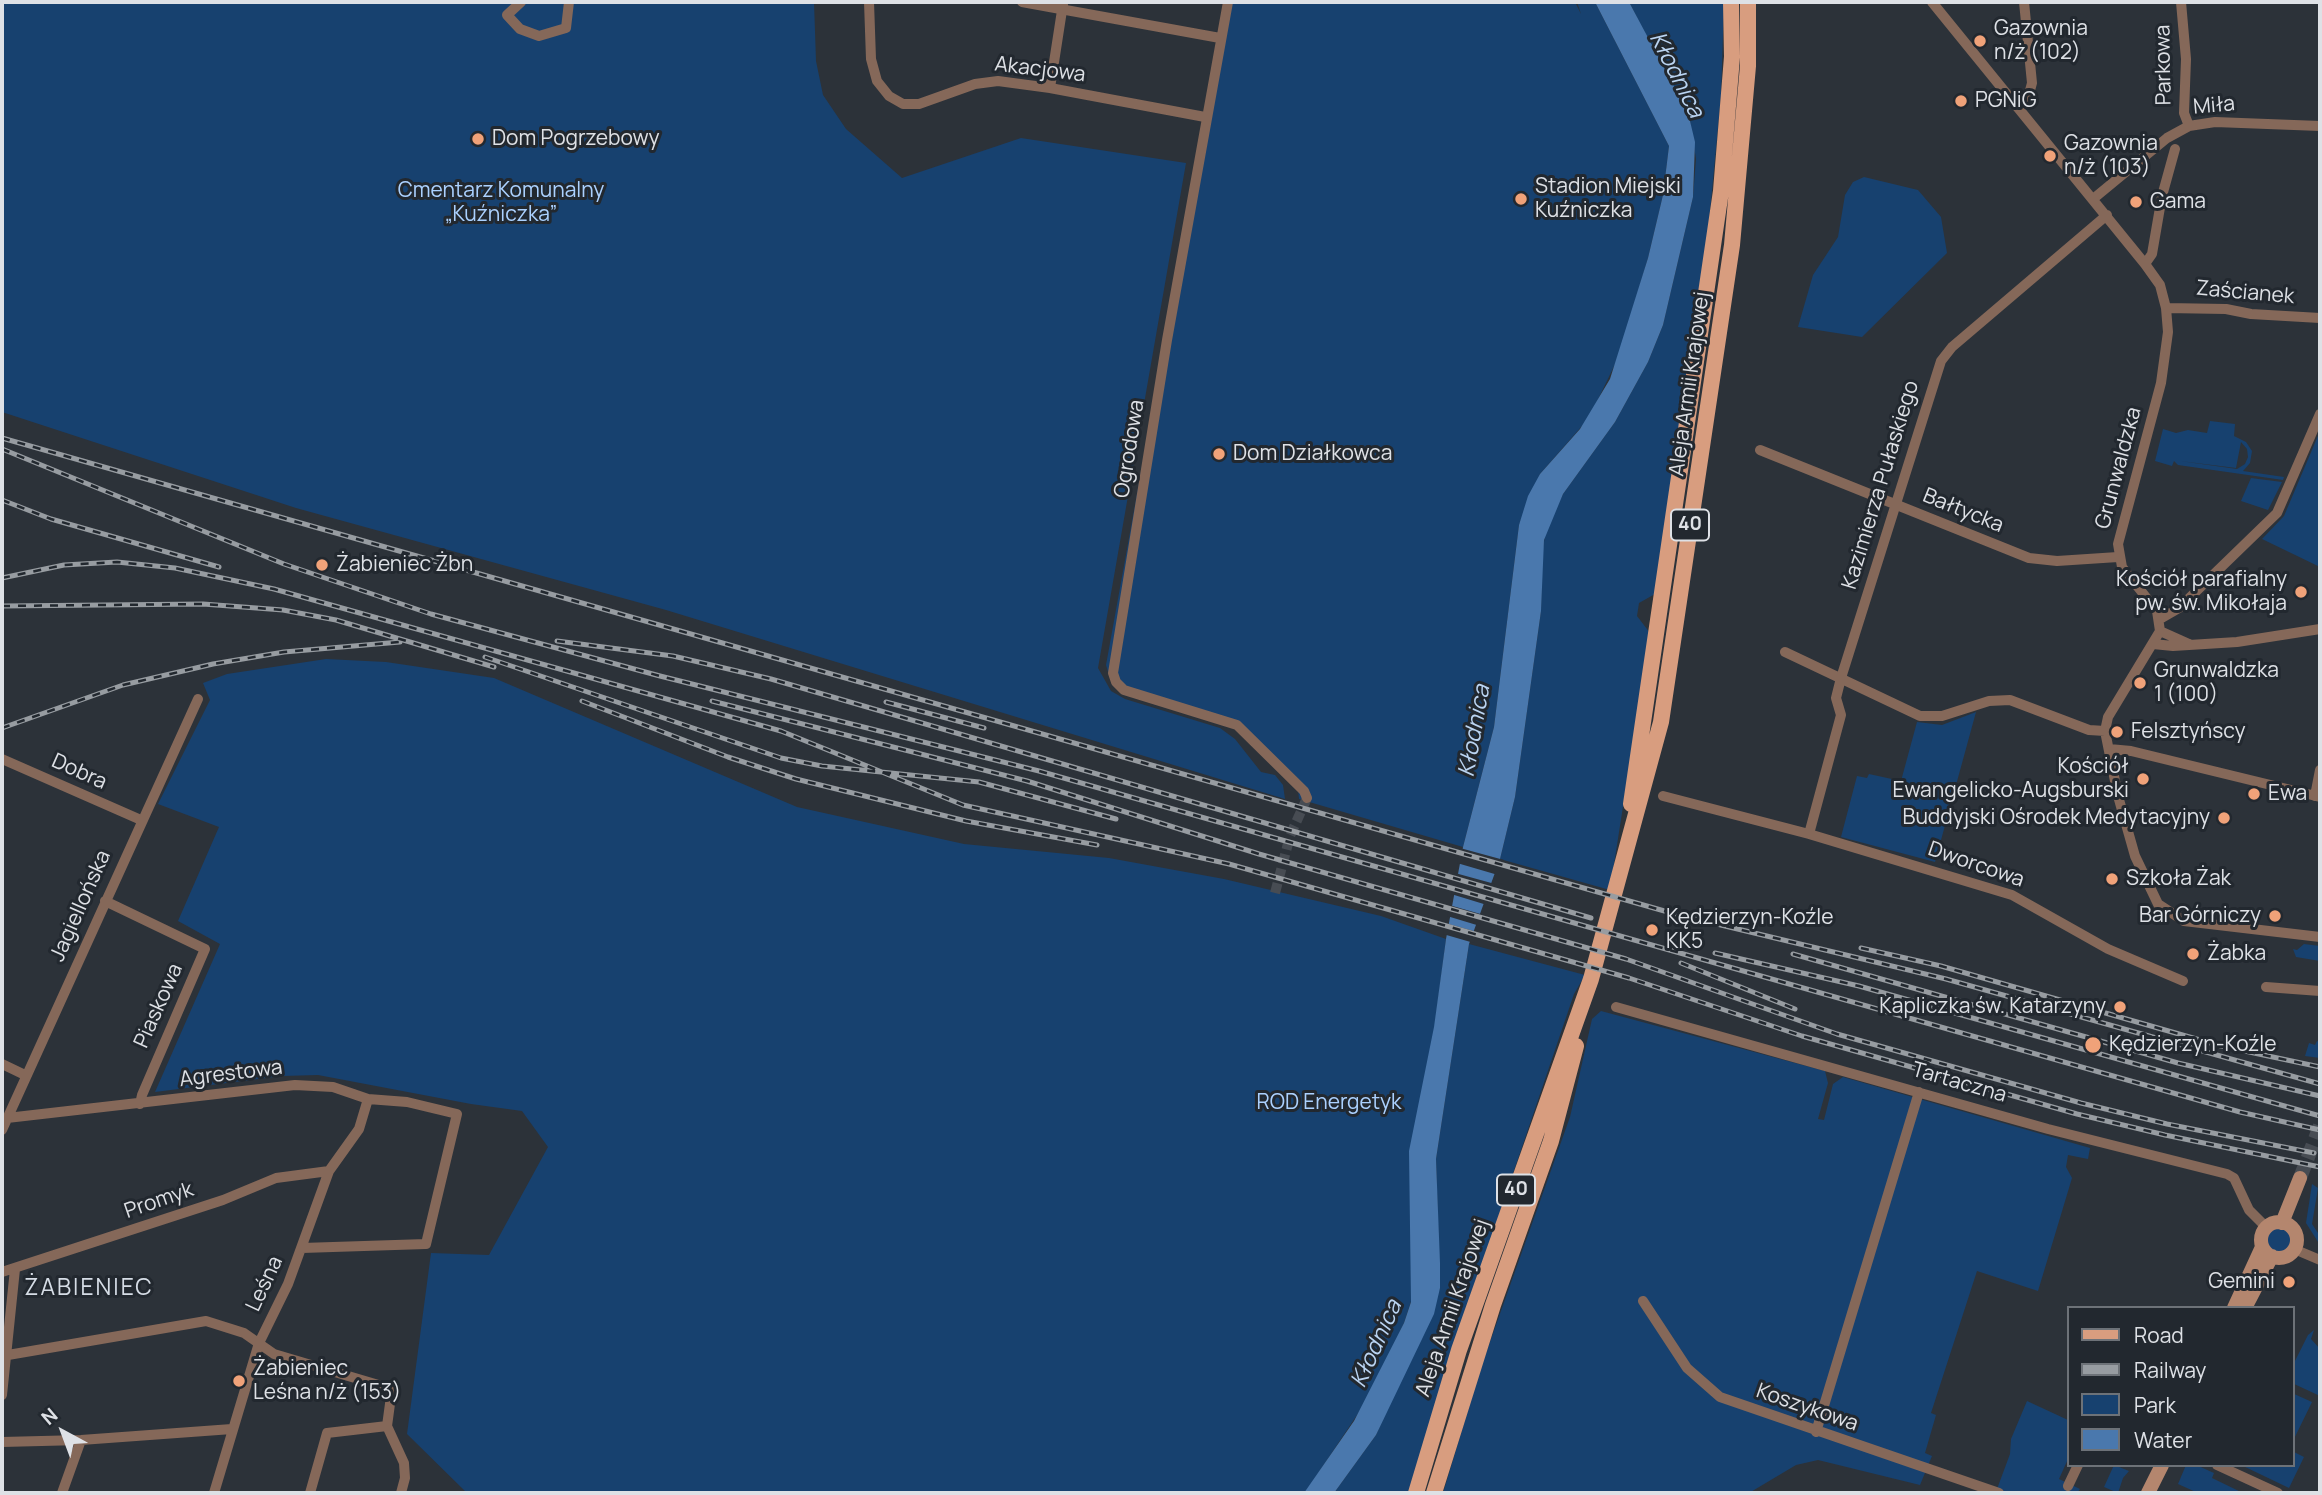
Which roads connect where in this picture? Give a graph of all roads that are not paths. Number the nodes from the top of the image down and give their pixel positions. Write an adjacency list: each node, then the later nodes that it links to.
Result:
1 (520, 2): 2 (street)
2 (569, 2)
3 (869, 2): 13 (street, Akacjowa)
4 (1023, 2): 11 (street)
5 (1228, 2): 12 (street, Ogrodowa)
6 (1731, 2): 44 (main road, Aleja Armii Krajowej / 40)
7 (1748, 2): 44 (main road, Aleja Armii Krajowej / 40)
8 (1932, 2): 14 (street, Grunwaldzka)
9 (2024, 2): 14 (street)
10 (2181, 2): 16 (street, Parkowa)
11 (1063, 5): 12 (street); 13 (street)
12 (1220, 38): 15 (street, Ogrodowa)
13 (1050, 88): 15 (street, Akacjowa)
14 (2017, 106): 19 (street, Grunwaldzka)
15 (1205, 117): 39 (street, Ogrodowa)
16 (2189, 126): 17 (street, Miła); 19 (street, Miła)
17 (2320, 126)
18 (2175, 149): 21 (street)
19 (2093, 199): 20 (street, Grunwaldzka)
20 (2107, 215): 21 (street, Grunwaldzka); 26 (street, Kazimierza Pułaskiego)
21 (2145, 264): 22 (street, Grunwaldzka)
22 (2166, 308): 23 (street, Zaścianek); 27 (street, Grunwaldzka)
23 (2320, 318)
24 (2320, 414): 28 (street)
25 (1760, 450): 26 (street, Bałtycka)
26 (1895, 504): 27 (street, Bałtycka); 33 (street, Kazimierza Pułaskiego)
27 (2118, 558): 28 (street, Grunwaldzka)
28 (2160, 625): 30 (street); 31 (street)
29 (2320, 629): 31 (street)
30 (2153, 644): 31 (street); 35 (street)
31 (2192, 645)
32 (1785, 652): 33 (street)
33 (1841, 678): 35 (street); 43 (street, Kazimierza Pułaskiego)
34 (198, 699): 42 (street, Jagiellońska)
35 (2105, 731): 36 (street)
36 (2109, 749): 41 (street); 46 (street)
37 (2, 759): 42 (street, Dobra)
38 (2320, 770): 41 (street)
39 (1305, 795)
40 (1663, 796): 43 (street, Dworcowa)
41 (2317, 797)
42 (141, 820): 45 (street, Jagiellońska)
43 (1809, 834): 48 (street, Dworcowa)
44 (1616, 892): 47 (main road, Aleja Armii Krajowej / 40)
45 (106, 901): 53 (street, Jagiellońska); 56 (street, Piaskowa)
46 (2320, 937)
47 (1591, 979): 90 (main road, Aleja Armii Krajowej / 40); 91 (main road, Aleja Armii Krajowej / 40)
48 (2182, 981)
49 (2266, 987): 50 (street)
50 (2320, 991)
51 (1616, 1007): 54 (street, Tartaczna)
52 (2, 1064): 53 (street)
53 (25, 1075): 57 (street, Jagiellońska)
54 (1919, 1092): 62 (street, Tartaczna); 77 (street)
55 (368, 1099): 56 (street, Agrestowa); 59 (street, Leśna); 63 (street, Agrestowa)
56 (140, 1104): 57 (street, Agrestowa)
57 (7, 1118): 58 (street, Jagiellońska)
58 (2, 1130)
59 (329, 1171): 63 (street, Leśna); 67 (street, Promyk)
60 (2301, 1178): 61 (main road)
61 (2283, 1223): 62 (main road); 64 (main road)
62 (2266, 1227): 65 (main road)
63 (302, 1248): 72 (street, Leśna)
64 (2294, 1249): 65 (main road); 66 (street)
65 (2267, 1252): 70 (main road); 71 (main road)
66 (2320, 1260)
67 (15, 1269): 68 (street, Promyk); 73 (street)
68 (2, 1272)
69 (1643, 1301): 77 (street, Koszykowa)
70 (2235, 1306)
71 (2246, 1306)
72 (258, 1343): 73 (street); 75 (street); 76 (street, Leśna)
73 (8, 1355): 74 (street)
74 (2, 1395)
75 (387, 1426): 88 (street); 89 (street)
76 (232, 1430): 78 (street); 87 (street, Leśna)
77 (1816, 1432): 85 (street, Koszykowa)
78 (81, 1440): 79 (street); 86 (street)
79 (2, 1442)
80 (2077, 1467): 84 (street)
81 (2161, 1467): 92 (main road)
82 (2171, 1467): 93 (main road)
83 (2221, 1467): 94 (street)
84 (2068, 1486)
85 (1992, 1492)
86 (62, 1493)
87 (214, 1493)
88 (310, 1493)
89 (401, 1493)
90 (1416, 1493)
91 (1434, 1493)
92 (2148, 1493)
93 (2159, 1493)
94 (2278, 1493)

